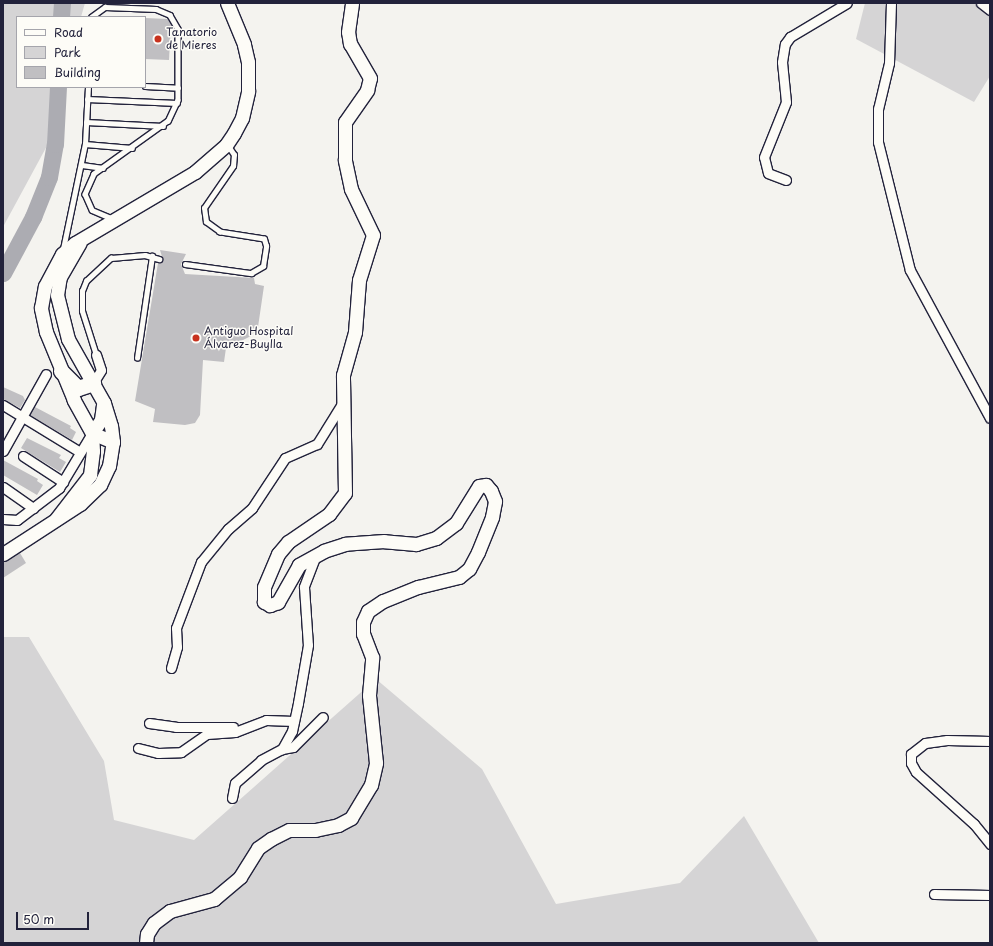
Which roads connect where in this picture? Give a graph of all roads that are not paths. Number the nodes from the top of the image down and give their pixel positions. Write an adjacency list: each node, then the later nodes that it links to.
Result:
1 (227, 3): 16 (street)
2 (352, 3): 32 (street)
3 (847, 3): 20 (street)
4 (891, 3): 36 (street)
5 (981, 3): 6 (street)
6 (990, 10)
7 (92, 16): 10 (lane)
8 (146, 86): 10 (lane)
9 (88, 88): 11 (lane)
10 (178, 88): 12 (lane)
11 (88, 98): 12 (lane); 13 (lane)
12 (177, 103): 14 (lane)
13 (86, 122): 14 (lane); 15 (lane)
14 (163, 126): 17 (lane)
15 (85, 144): 17 (lane); 18 (lane)
16 (226, 145): 21 (street); 26 (lane)
17 (132, 148): 19 (lane)
18 (82, 165): 19 (lane); 23 (lane)
19 (103, 168): 21 (lane)
20 (786, 180)
21 (115, 218): 22 (street)
22 (82, 239): 23 (street); 31 (street)
23 (62, 254): 29 (street)
24 (152, 256): 25 (lane); 27 (lane); 28 (lane)
25 (159, 259)
26 (185, 264)
27 (96, 355): 31 (street)
28 (137, 358)
29 (61, 371): 31 (main road); 37 (street)
30 (46, 374): 35 (street)
31 (93, 384): 33 (street)
32 (343, 402): 48 (street); 49 (street)
33 (104, 403): 37 (street); 38 (street)
34 (3, 405): 35 (street)
35 (23, 417): 39 (street); 40 (street)
36 (990, 418)
37 (92, 433): 38 (street); 40 (street); 46 (street)
38 (114, 442): 46 (street)
39 (3, 451)
40 (80, 452): 42 (street)
41 (23, 456): 42 (street)
42 (63, 482): 44 (street)
43 (3, 487): 44 (street)
44 (33, 508): 45 (street)
45 (3, 519)
46 (56, 519): 47 (street)
47 (3, 554)
48 (316, 555): 51 (street); 61 (street)
49 (172, 668)
50 (323, 717): 56 (street)
51 (294, 721): 53 (street); 56 (street)
52 (149, 723): 53 (street)
53 (249, 727): 55 (street)
54 (990, 741): 58 (street)
55 (138, 748)
56 (282, 749): 57 (street)
57 (232, 798)
58 (990, 844)
59 (934, 894): 60 (street)
60 (990, 896)
61 (146, 943)

